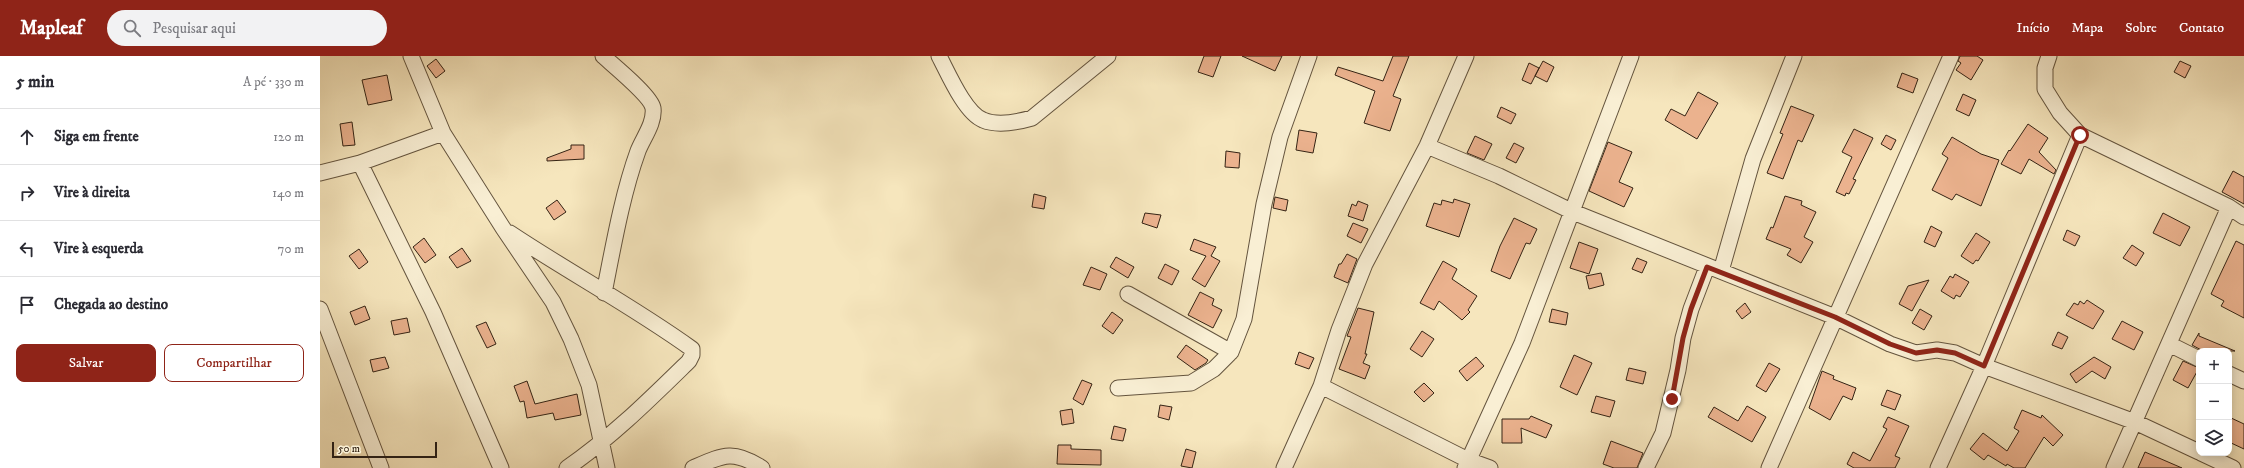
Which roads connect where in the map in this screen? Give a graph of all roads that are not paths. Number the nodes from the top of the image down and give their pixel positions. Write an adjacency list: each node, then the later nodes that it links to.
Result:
1 (411, 56): 11 (street)
2 (603, 56): 21 (street)
3 (939, 56): 4 (street)
4 (1108, 56)
5 (1309, 56): 27 (street)
6 (1466, 56): 13 (street)
7 (1631, 56): 17 (street)
8 (1794, 56): 20 (street)
9 (1951, 56): 24 (street)
10 (2049, 56): 12 (street)
11 (442, 133): 14 (street); 19 (street)
12 (2080, 135): 16 (street); 29 (street)
13 (1427, 146): 17 (street); 32 (street)
14 (360, 163): 15 (street); 40 (street)
15 (320, 173)
16 (2229, 208): 18 (street); 26 (street)
17 (1573, 212): 20 (street); 38 (street)
18 (2244, 217)
19 (503, 228): 21 (street); 35 (street)
20 (1714, 269): 24 (street); 47 (street)
21 (604, 294): 35 (street)
22 (1128, 294): 27 (street)
23 (320, 309): 25 (street)
24 (1835, 317): 29 (street); 48 (street)
25 (324, 328): 39 (street)
26 (2169, 344): 28 (street); 34 (street)
27 (1231, 352): 33 (street)
28 (2196, 357)
29 (1984, 366): 34 (street); 49 (street)
30 (2232, 375): 31 (street)
31 (2244, 381)
32 (1321, 386): 38 (street); 45 (street)
33 (1118, 388)
34 (2135, 422): 36 (street); 50 (street)
35 (601, 444): 41 (street); 42 (street)
36 (2196, 451)
37 (2207, 456): 51 (street)
38 (1466, 464): 46 (street)
39 (381, 468)
40 (501, 468)
41 (567, 468)
42 (607, 468)
43 (693, 468): 44 (street)
44 (762, 468)
45 (1284, 468)
46 (1490, 468)
47 (1646, 468)
48 (1769, 468)
49 (1938, 468)
50 (2114, 468)
51 (2233, 468)

